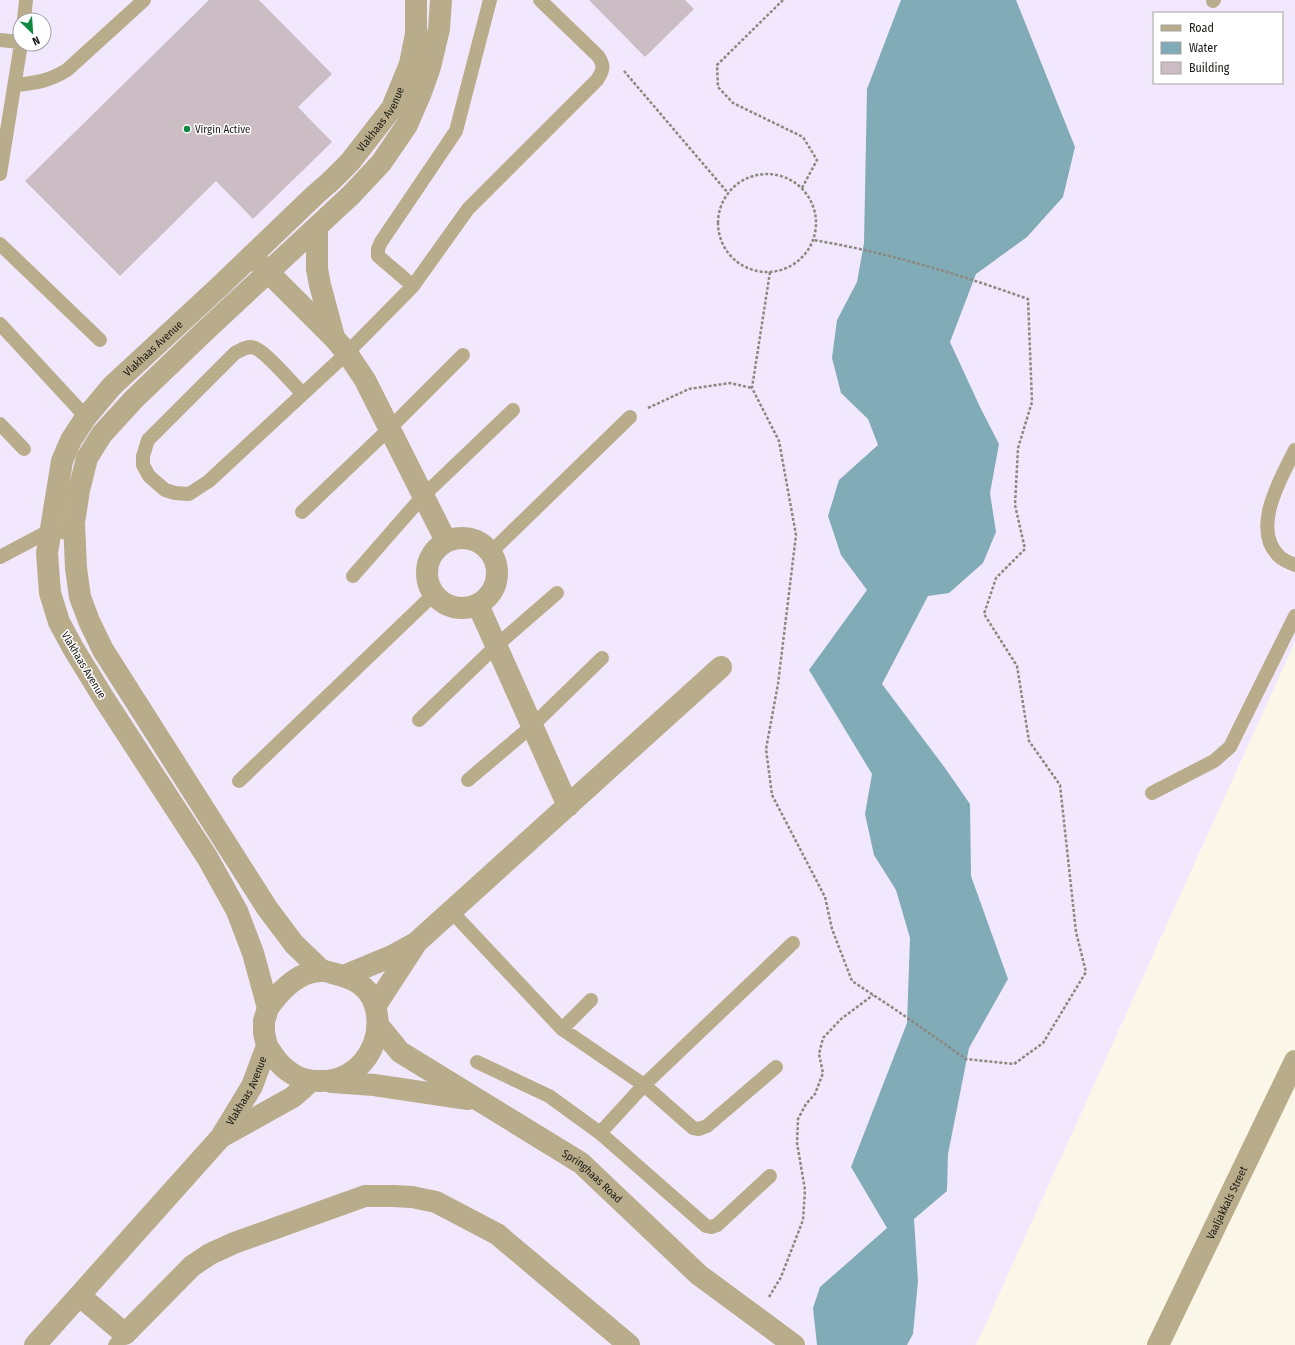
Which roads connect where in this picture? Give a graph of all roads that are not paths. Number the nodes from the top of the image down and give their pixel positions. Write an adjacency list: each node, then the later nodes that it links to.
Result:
1 (26, 0): 7 (lane)
2 (144, 0): 11 (lane)
3 (416, 0): 16 (street, Vlakhaas Avenue)
4 (441, 0): 14 (street, Vlakhaas Avenue)
5 (490, 0): 18 (lane)
6 (540, 0): 18 (lane)
7 (25, 12)
8 (0, 40): 9 (lane)
9 (12, 42)
10 (20, 52): 11 (lane)
11 (16, 85): 12 (lane)
12 (5, 109): 13 (lane)
13 (0, 172)
14 (316, 228): 17 (street, Vlakhaas Avenue); 21 (street)
15 (0, 244): 20 (lane)
16 (252, 256): 17 (street); 25 (street, Vlakhaas Avenue)
17 (269, 272): 21 (street); 34 (street, Vlakhaas Avenue)
18 (413, 286): 21 (lane)
19 (0, 324): 25 (lane)
20 (100, 340)
21 (341, 346): 23 (lane); 28 (street)
22 (463, 355): 28 (lane)
23 (303, 394): 23 (lane)
24 (513, 410): 31 (lane)
25 (86, 417): 33 (street, Vlakhaas Avenue)
26 (630, 417): 36 (lane)
27 (0, 424): 29 (lane)
28 (389, 429): 31 (street); 32 (lane)
29 (24, 449)
30 (1295, 450): 38 (lane)
31 (424, 496): 35 (street); 39 (lane)
32 (302, 512)
33 (51, 530): 34 (lane); 37 (lane); 59 (street, Vlakhaas Avenue)
34 (75, 534): 56 (street, Vlakhaas Avenue)
35 (446, 541): 36 (street); 41 (street)
36 (491, 552): 42 (street)
37 (0, 557)
38 (1295, 565)
39 (353, 576)
40 (557, 593): 44 (lane)
41 (433, 595): 42 (street); 50 (lane)
42 (478, 605): 44 (street)
43 (1295, 616): 51 (lane)
44 (496, 646): 47 (lane); 48 (street)
45 (602, 658): 48 (lane)
46 (721, 667): 52 (street)
47 (419, 720)
48 (532, 726): 49 (lane); 52 (street)
49 (468, 780)
50 (239, 781)
51 (1152, 793)
52 (568, 806): 53 (street)
53 (451, 911): 54 (street); 61 (lane)
54 (417, 942): 57 (street); 60 (street)
55 (793, 943): 67 (lane)
56 (321, 970): 57 (street); 59 (street)
57 (344, 976): 60 (street)
58 (591, 1000): 61 (lane)
59 (268, 1008): 62 (street, Vlakhaas Avenue)
60 (377, 1015): 66 (street); 68 (street, Springhaas Road)
61 (562, 1029): 67 (lane)
62 (267, 1046): 66 (street); 70 (street, Vlakhaas Avenue)
63 (1295, 1061): 77 (street, Vaaljakkals Street)
64 (477, 1062): 69 (lane)
65 (776, 1067): 67 (lane)
66 (320, 1081): 68 (street); 70 (street)
67 (644, 1086): 69 (lane)
68 (479, 1101): 76 (street, Springhaas Road)
69 (600, 1133): 71 (lane)
70 (221, 1137): 72 (street, Vlakhaas Avenue)
71 (770, 1176)
72 (80, 1296): 73 (street); 74 (street, Vlakhaas Avenue)
73 (120, 1339): 75 (street)
74 (35, 1345)
75 (629, 1345)
76 (794, 1345)
77 (1158, 1345)

